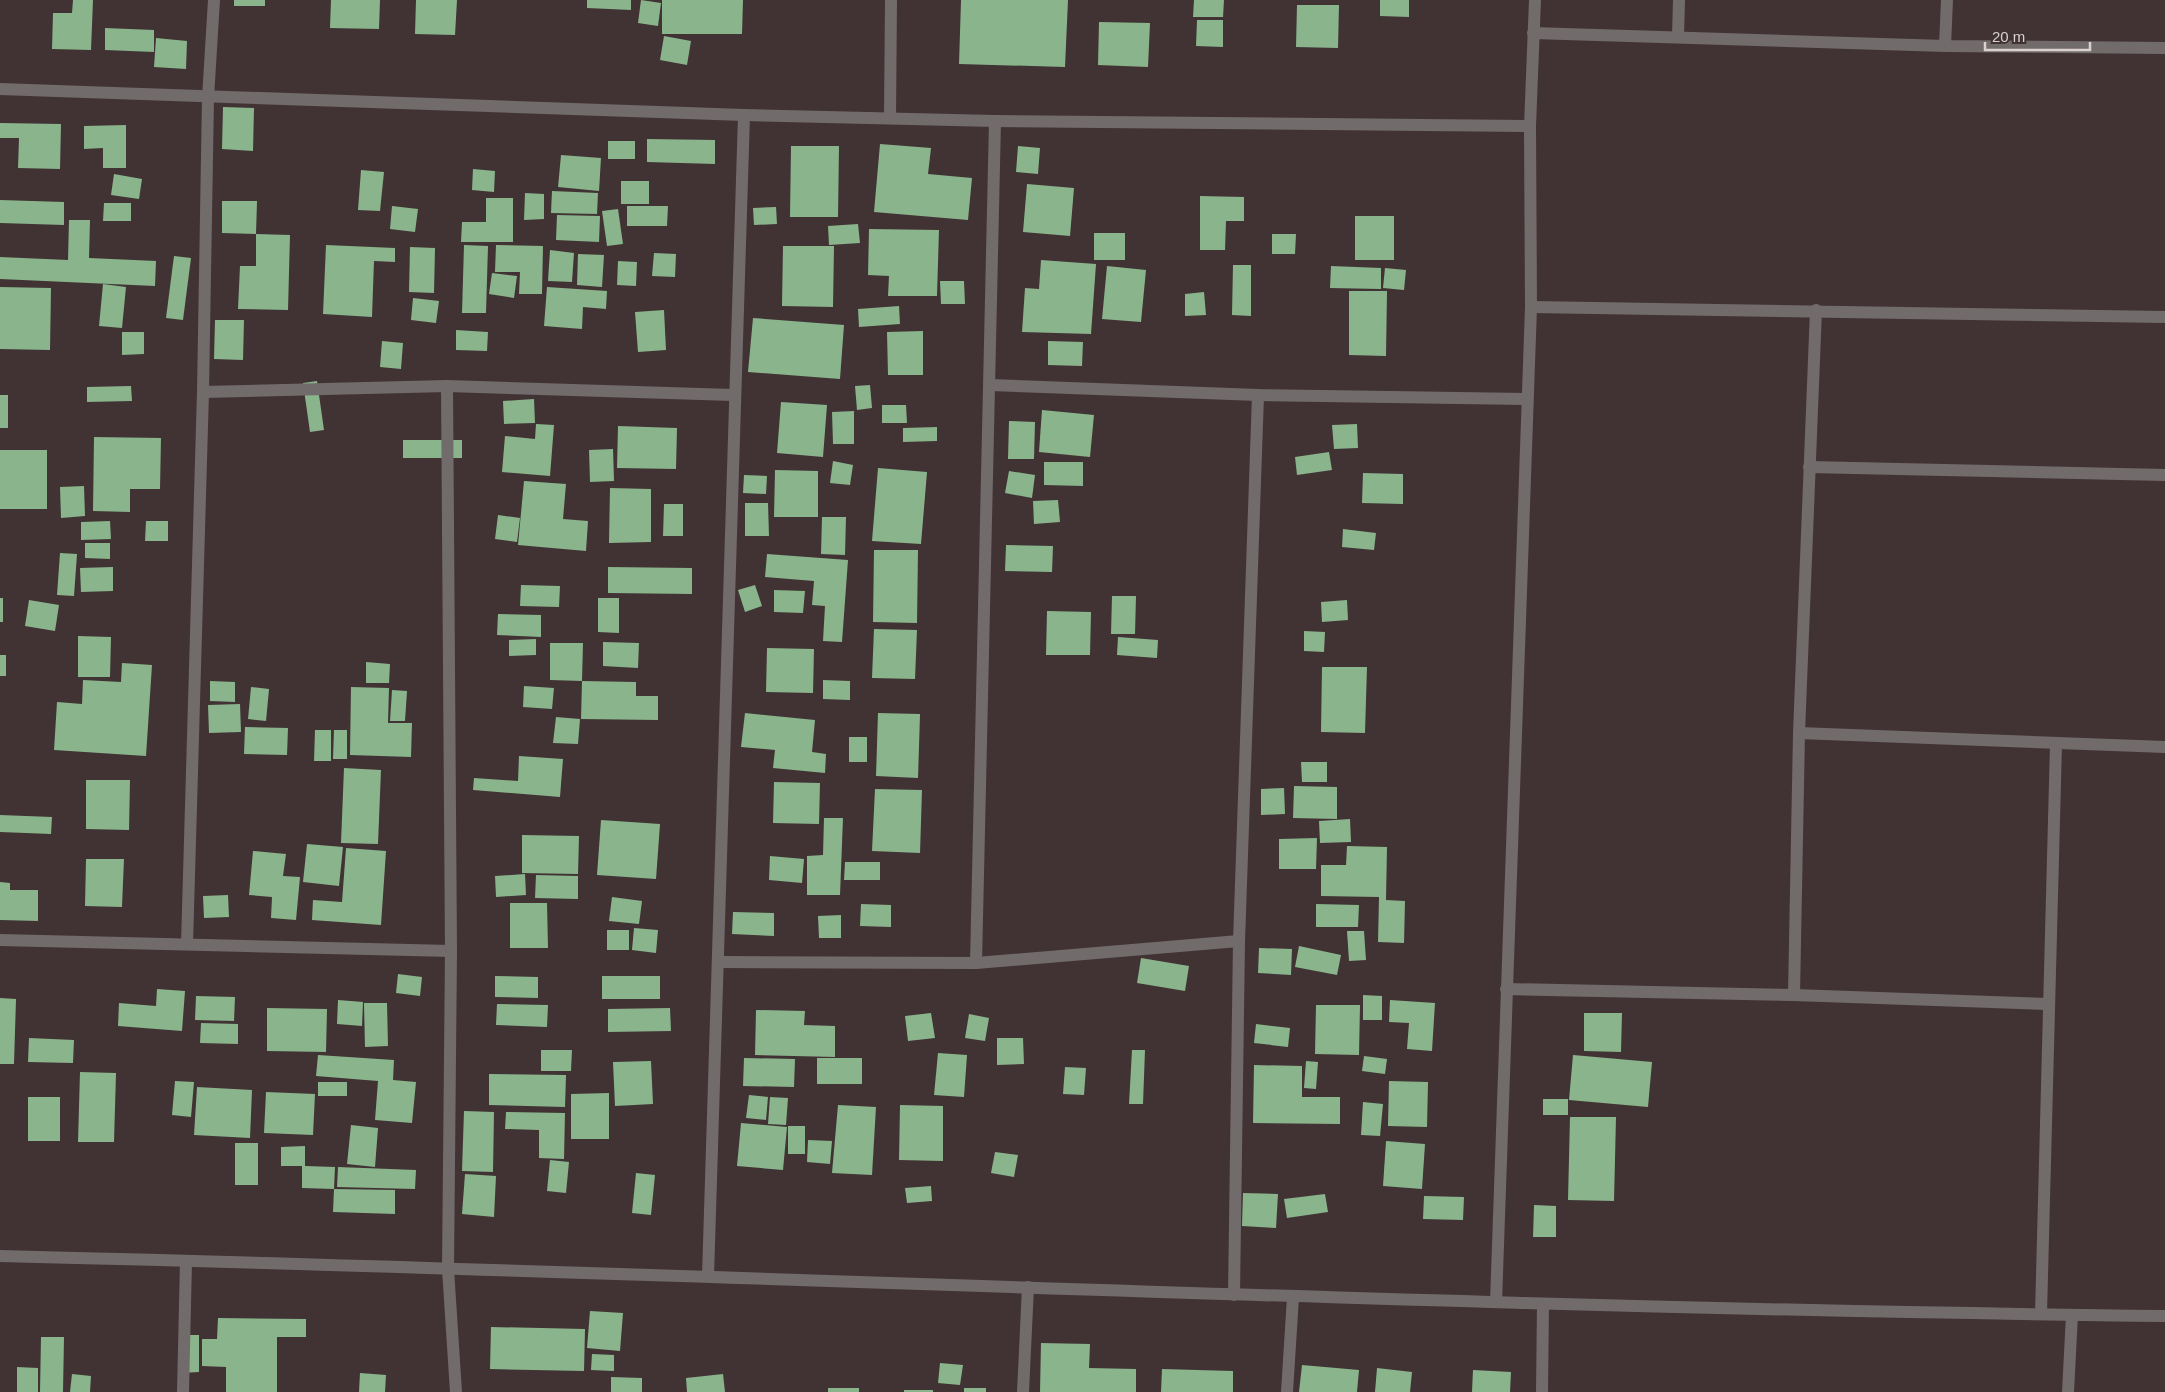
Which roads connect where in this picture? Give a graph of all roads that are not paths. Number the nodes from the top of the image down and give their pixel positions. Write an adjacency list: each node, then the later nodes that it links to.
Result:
1 (214, 0): 11 (street)
2 (891, 0): 13 (street)
3 (1534, 0): 6 (street)
4 (1679, 0): 7 (street)
5 (1947, 0): 8 (street)
6 (1534, 33): 7 (street); 15 (street)
7 (1678, 36): 8 (street)
8 (1945, 46): 9 (street)
9 (2165, 48)
10 (0, 90): 11 (street)
11 (208, 98): 12 (street); 21 (street)
12 (744, 115): 13 (street); 22 (street)
13 (890, 117): 14 (street)
14 (994, 121): 15 (street); 20 (street)
15 (1530, 126): 16 (street)
16 (1531, 307): 17 (street); 24 (street)
17 (1816, 310): 18 (street); 25 (street)
18 (2165, 317)
19 (447, 386): 21 (street); 22 (street); 33 (street)
20 (990, 386): 23 (street); 35 (street)
21 (203, 392): 32 (street)
22 (733, 395): 34 (street)
23 (1258, 395): 24 (street); 31 (street)
24 (1526, 399): 36 (street)
25 (1809, 467): 26 (street); 27 (street)
26 (2165, 476)
27 (1799, 733): 28 (street); 37 (street)
28 (2056, 744): 29 (street); 38 (street)
29 (2165, 747)
30 (0, 940): 32 (street)
31 (1239, 941): 35 (street); 44 (street)
32 (187, 944): 33 (street)
33 (451, 951): 41 (street)
34 (720, 962): 35 (street); 42 (street)
35 (976, 963)
36 (1506, 989): 37 (street); 46 (street)
37 (1794, 995): 38 (street)
38 (2047, 1004): 48 (street)
39 (0, 1256): 40 (street)
40 (186, 1261): 41 (street); 51 (street)
41 (448, 1269): 42 (street); 52 (street)
42 (708, 1276): 43 (street)
43 (1028, 1287): 44 (street); 53 (street)
44 (1234, 1295): 45 (street)
45 (1293, 1297): 46 (street); 54 (street)
46 (1496, 1302): 47 (street)
47 (1543, 1304): 48 (street); 55 (street)
48 (2041, 1314): 49 (street)
49 (2072, 1315): 50 (street); 56 (street)
50 (2165, 1316)
51 (183, 1392)
52 (456, 1392)
53 (1023, 1392)
54 (1288, 1392)
55 (1542, 1392)
56 (2068, 1392)

